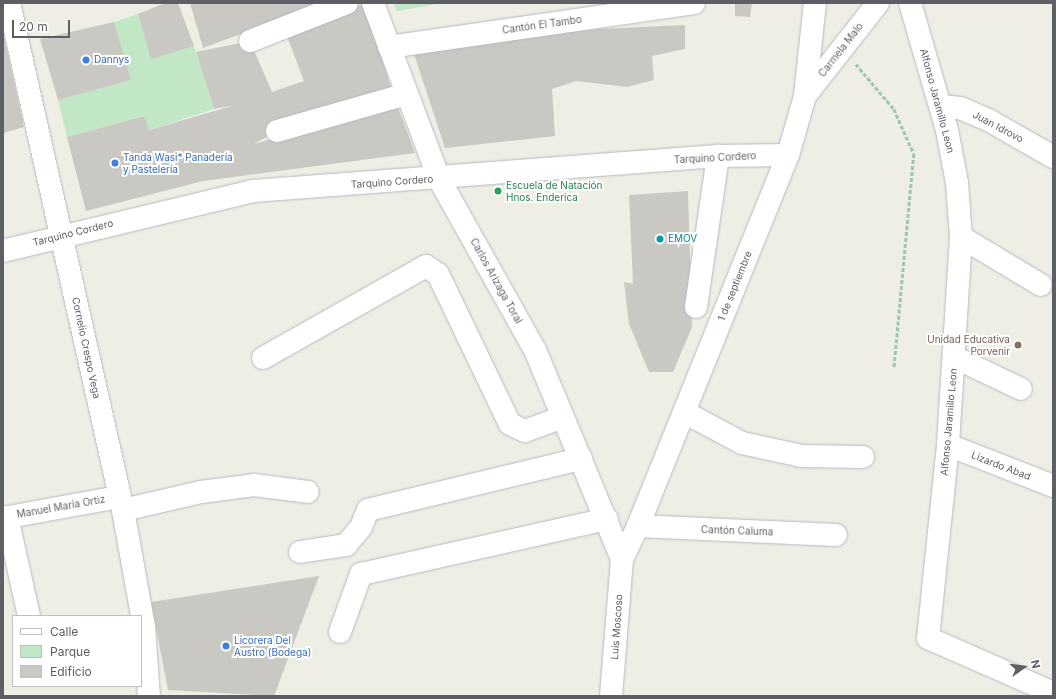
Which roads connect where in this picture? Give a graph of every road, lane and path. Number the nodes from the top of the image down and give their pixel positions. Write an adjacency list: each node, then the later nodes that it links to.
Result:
1 (9, 3): 19 (street, Cornelio Crespo Vega)
2 (347, 3): 8 (street)
3 (372, 3): 9 (street, Carlos Arízaga Toral)
4 (694, 3): 9 (street, Cantón El Tambo)
5 (816, 3): 12 (street, 1 de septiembre)
6 (878, 3): 10 (street, Carmela Malo)
7 (910, 3): 13 (street, Alfonso Jaramillo Leon)
8 (250, 42)
9 (389, 47): 11 (street, Carlos Arízaga Toral)
10 (840, 51): 12 (street, Carmela Malo); 26 (path)
11 (407, 94): 14 (street); 18 (street, Carlos Arízaga Toral)
12 (805, 96): 16 (street, 1 de septiembre)
13 (941, 106): 15 (street, Juan Idrovo); 20 (street, Alfonso Jaramillo Leon)
14 (277, 131)
15 (1051, 152)
16 (788, 155): 17 (street, Tarquino Cordero); 28 (street, 1 de septiembre)
17 (718, 156): 18 (street, Tarquino Cordero); 23 (street)
18 (439, 179): 19 (street, Tarquino Cordero); 29 (street, Carlos Arízaga Toral)
19 (62, 235): 21 (street, Tarquino Cordero); 35 (street, Cornelio Crespo Vega)
20 (961, 237): 22 (street); 24 (street, Alfonso Jaramillo Leon)
21 (3, 251)
22 (1041, 285)
23 (696, 307)
24 (954, 357): 27 (street); 30 (street, Alfonso Jaramillo Leon)
25 (263, 358): 29 (street)
26 (894, 368)
27 (1021, 390)
28 (684, 412): 31 (street); 38 (street, 1 de septiembre)
29 (563, 417): 32 (street, Carlos Arízaga Toral)
30 (948, 445): 33 (street, Lizardo Abad); 46 (street, Alfonso Jaramillo Leon)
31 (863, 457)
32 (581, 459): 37 (street, Carlos Arízaga Toral); 40 (street)
33 (1053, 486)
34 (308, 492): 35 (street, Manuel María Ortiz)
35 (121, 504): 36 (street, Manuel María Ortiz); 43 (street, Cornelio Crespo Vega)
36 (5, 518): 42 (street)
37 (607, 519): 41 (street, Carlos Arízaga Toral); 45 (street)
38 (638, 526): 39 (street, Cantón Caluma); 41 (street, 1 de septiembre)
39 (836, 535)
40 (300, 552)
41 (622, 559): 48 (street, Luis Moscoso)
42 (29, 615)
43 (142, 615)
44 (142, 616): 47 (street, Cornelio Crespo Vega)
45 (340, 632)
46 (1053, 694)
47 (150, 696)
48 (611, 696)

